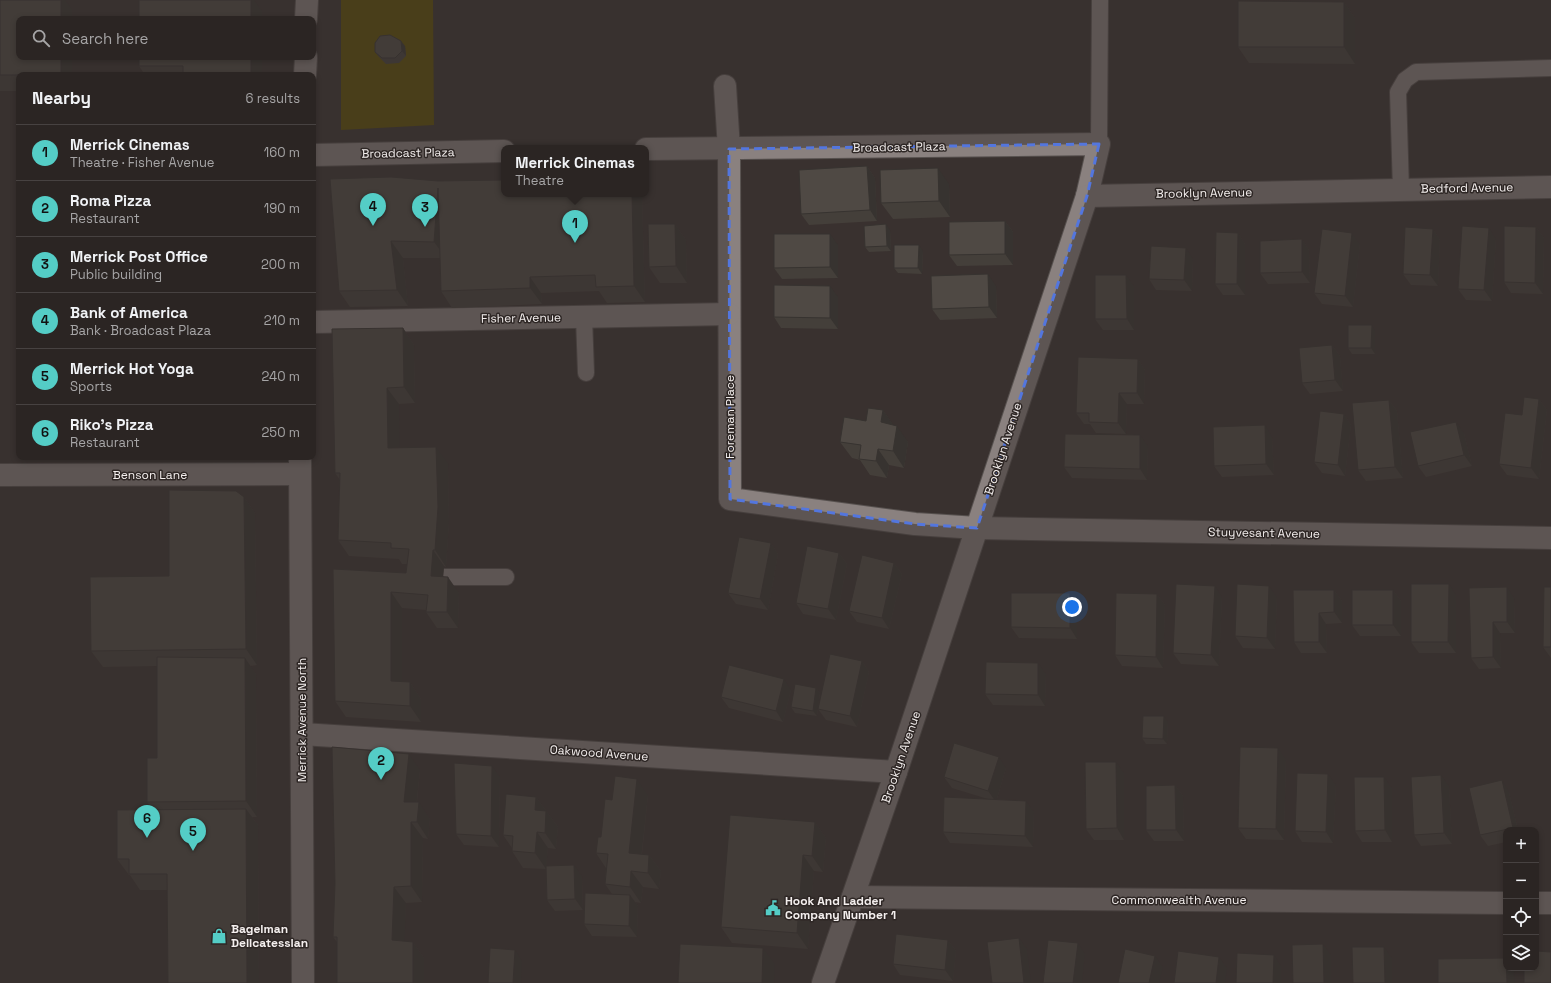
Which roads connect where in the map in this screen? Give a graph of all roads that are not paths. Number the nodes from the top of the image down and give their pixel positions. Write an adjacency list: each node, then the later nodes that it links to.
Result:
1 (307, 0): 3 (street)
2 (1100, 0): 8 (lane)
3 (306, 16)
4 (306, 60): 6 (street)
5 (1551, 68): 14 (lane)
6 (305, 72)
7 (725, 86): 9 (street, Foreman Place)
8 (1099, 144): 9 (street, Broadcast Plaza); 15 (street)
9 (729, 149): 10 (street, Broadcast Plaza); 16 (street, Foreman Place)
10 (649, 150)
11 (501, 151): 12 (street, Broadcast Plaza)
12 (316, 155)
13 (1551, 187): 14 (street, Bedford Avenue)
14 (1393, 190): 15 (street, Brooklyn Avenue)
15 (1087, 196): 22 (street, Brooklyn Avenue)
16 (729, 314): 17 (street, Fisher Avenue); 22 (street, Foreman Place)
17 (584, 317): 18 (street, Fisher Avenue); 19 (lane)
18 (316, 322)
19 (586, 373)
20 (300, 466): 21 (street, Benson Lane); 26 (street, Merrick Avenue North)
21 (0, 475)
22 (977, 528): 23 (street, Stuyvesant Avenue); 27 (street, Brooklyn Avenue)
23 (1551, 538)
24 (444, 577): 25 (lane)
25 (506, 577)
26 (302, 734): 27 (street, Oakwood Avenue); 32 (street, Merrick Avenue North)
27 (896, 772): 28 (street, Brooklyn Avenue)
28 (853, 897): 29 (street, Commonwealth Avenue); 33 (street, Brooklyn Avenue)
29 (1503, 903)
30 (1539, 903): 31 (street)
31 (1551, 903)
32 (303, 983)
33 (823, 983)

